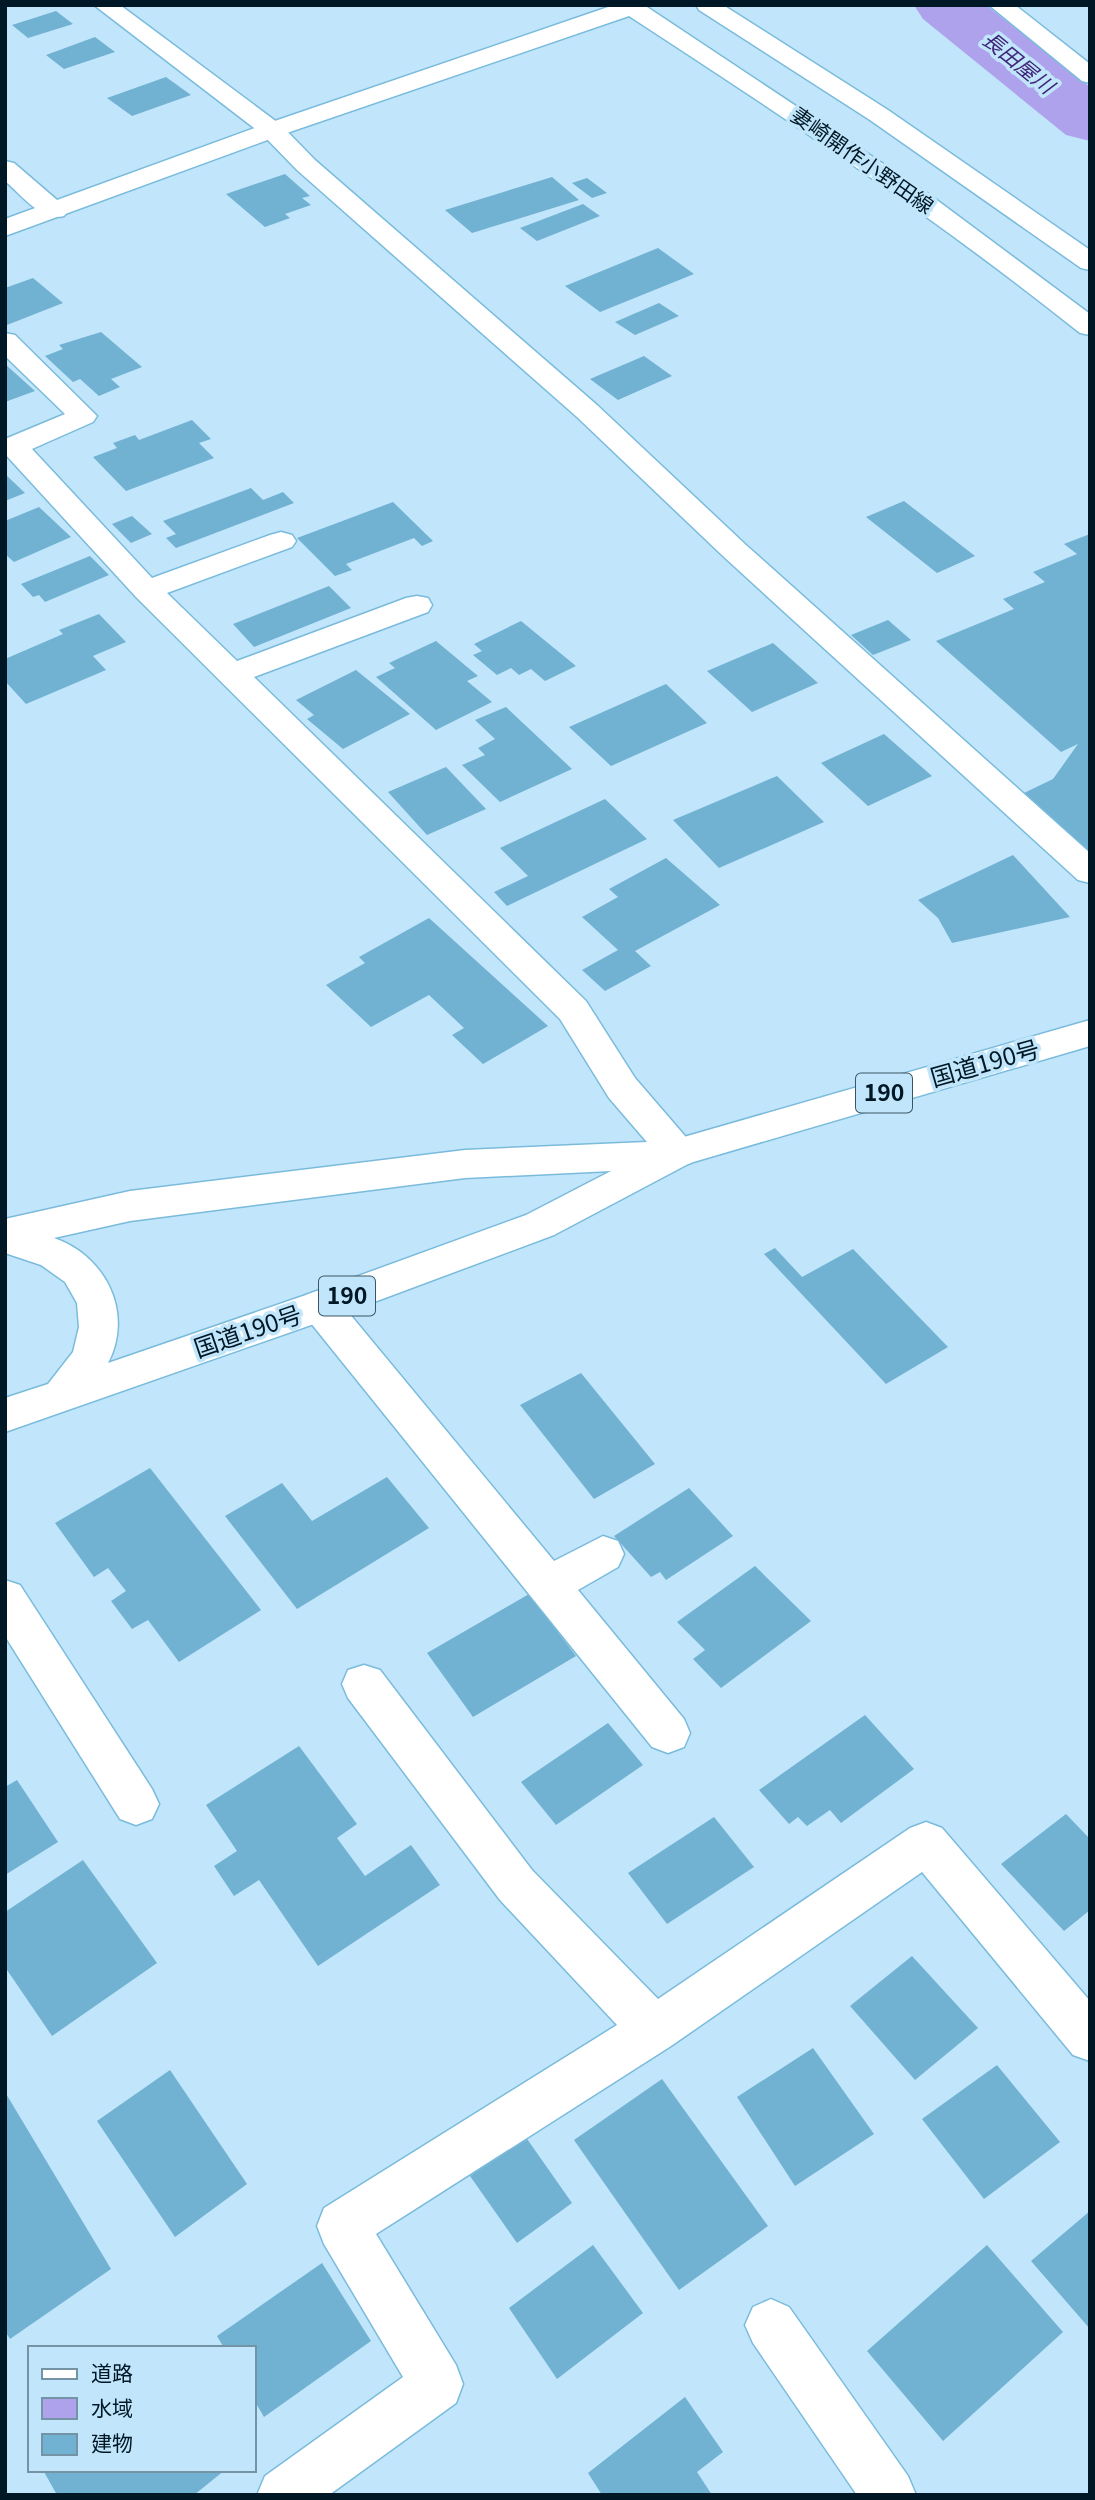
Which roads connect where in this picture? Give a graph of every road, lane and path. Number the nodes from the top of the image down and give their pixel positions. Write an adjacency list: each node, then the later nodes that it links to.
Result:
1 (105, 5): 6 (main road)
2 (707, 5): 10 (main road, 妻崎開作小野田線)
3 (1000, 5): 5 (main road)
4 (632, 6): 6 (main road); 11 (main road, 妻崎開作小野田線)
5 (1090, 76)
6 (272, 130): 8 (main road); 17 (main road)
7 (5, 168): 8 (main road)
8 (55, 211): 9 (main road)
9 (5, 228)
10 (1090, 262)
11 (1090, 327)
12 (5, 341): 14 (main road)
13 (281, 541): 14 (main road)
14 (147, 590): 16 (main road)
15 (417, 605): 16 (main road)
16 (232, 674): 19 (main road)
17 (1090, 872)
18 (1090, 1033): 19 (main road, 国道190号 / 190)
19 (678, 1153): 20 (main road, 国道190号 / 190); 21 (main road, 国道190号 / 190)
20 (5, 1236): 22 (main road)
21 (320, 1306): 22 (main road, 国道190号 / 190); 25 (main road)
22 (60, 1398): 23 (main road, 国道190号 / 190)
23 (5, 1415)
24 (603, 1554): 25 (main road)
25 (548, 1586): 28 (main road)
26 (5, 1598): 29 (main road)
27 (364, 1684): 30 (main road)
28 (668, 1733)
29 (136, 1804)
30 (654, 2029): 31 (main road); 33 (main road)
31 (1090, 2038)
32 (771, 2325): 34 (main road)
33 (284, 2495)
34 (889, 2495)

